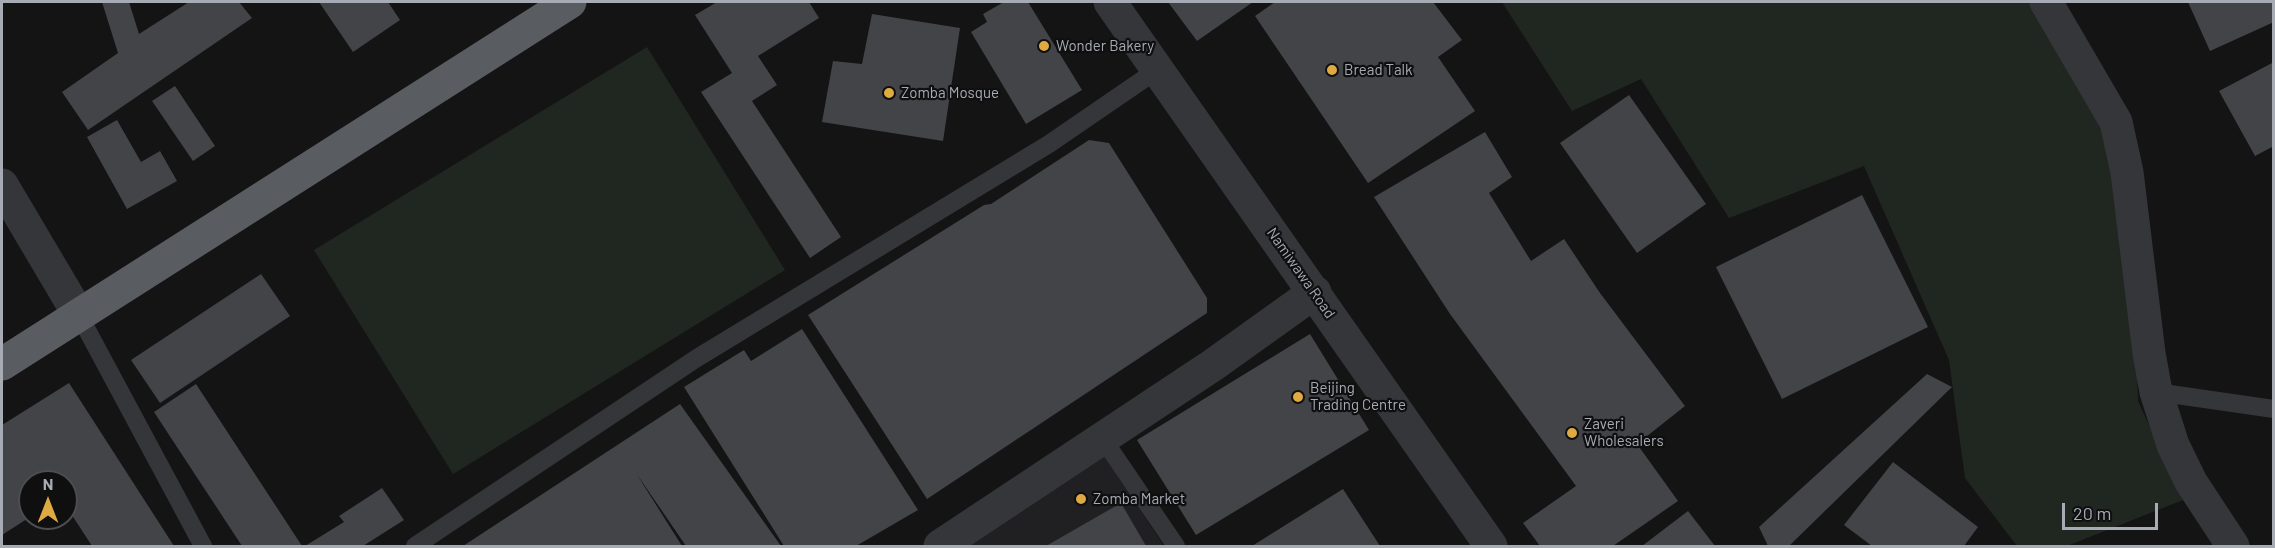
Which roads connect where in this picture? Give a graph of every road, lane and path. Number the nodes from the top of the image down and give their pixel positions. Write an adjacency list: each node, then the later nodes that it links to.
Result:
1 (570, 2): 8 (highway)
2 (1110, 2): 4 (street, Namiwawa Road)
3 (2046, 2): 10 (street)
4 (1157, 70): 7 (street, Namiwawa Road); 14 (lane)
5 (2, 185): 6 (street)
6 (12, 227): 8 (street)
7 (1315, 292): 12 (street); 17 (street, Namiwawa Road)
8 (79, 315): 9 (highway); 13 (lane)
9 (2, 364)
10 (2156, 392): 11 (lane); 18 (street)
11 (2274, 409)
12 (1103, 439): 15 (street); 16 (lane)
13 (203, 546)
14 (415, 546)
15 (940, 546)
16 (1176, 546)
17 (1491, 546)
18 (2234, 546)

